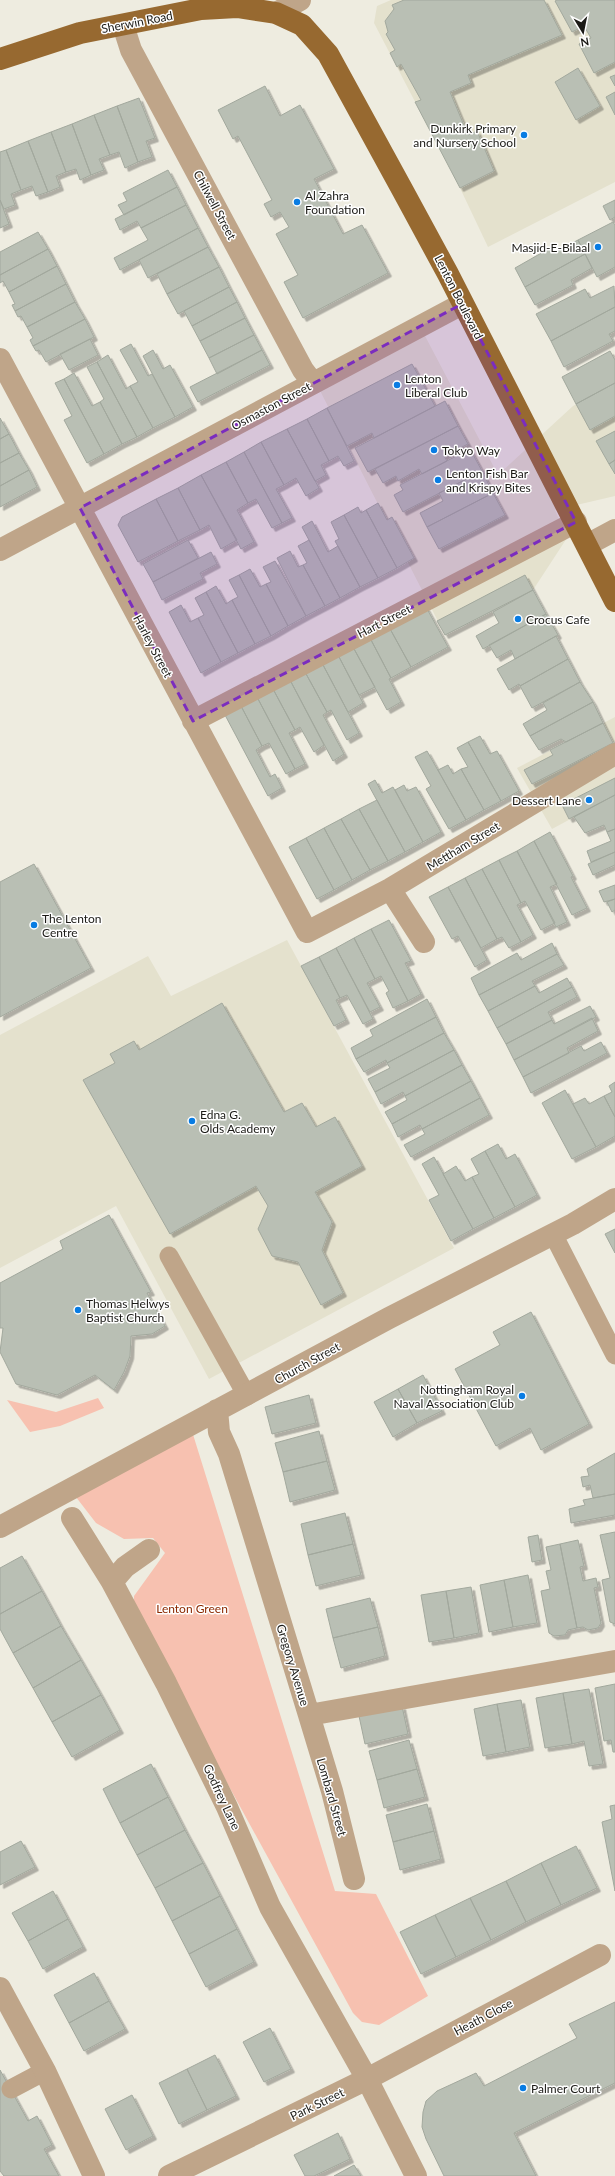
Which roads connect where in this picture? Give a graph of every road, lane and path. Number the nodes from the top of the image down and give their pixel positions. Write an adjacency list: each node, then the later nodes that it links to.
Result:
1 (300, 0): 2 (street)
2 (276, 13): 3 (main road, Sherwin Road); 5 (main road, Lenton Boulevard)
3 (123, 25): 4 (main road, Sherwin Road); 7 (street, Chilwell Street)
4 (0, 59)
5 (462, 304): 7 (street, Osmaston Street); 9 (main road, Lenton Boulevard)
6 (0, 359): 8 (street, Harley Street)
7 (313, 383): 8 (street, Osmaston Street)
8 (80, 508): 12 (street, Osmaston Street); 14 (street, Harley Street)
9 (576, 522): 11 (main road, Lenton Boulevard); 14 (street, Hart Street)
10 (615, 530): 11 (street)
11 (587, 545): 13 (main road, Lenton Boulevard)
12 (0, 550)
13 (615, 601)
14 (193, 720): 17 (street, Harley Street)
15 (615, 754): 16 (street, Mettham Street)
16 (390, 889): 17 (street, Mettham Street); 18 (street)
17 (307, 932)
18 (424, 942)
19 (615, 1199): 20 (street, Church Street)
20 (553, 1234): 22 (lane); 23 (street, Church Street)
21 (169, 1256): 23 (lane)
22 (615, 1355)
23 (247, 1396): 24 (street, Church Street)
24 (217, 1410): 26 (street, Church Street); 30 (street, Gregory Avenue)
25 (72, 1518): 28 (street, Godfrey Lane)
26 (0, 1527)
27 (149, 1550): 28 (street)
28 (112, 1582): 35 (street, Godfrey Lane)
29 (615, 1661): 30 (street, Gregory Avenue)
30 (308, 1715): 31 (street, Lombard Street)
31 (354, 1879)
32 (600, 1955): 35 (street, Heath Close)
33 (0, 1988): 34 (street)
34 (44, 2071): 36 (lane); 37 (street)
35 (367, 2079): 38 (street, Park Street); 39 (street)
36 (11, 2089)
37 (94, 2176)
38 (170, 2176)
39 (416, 2176)

